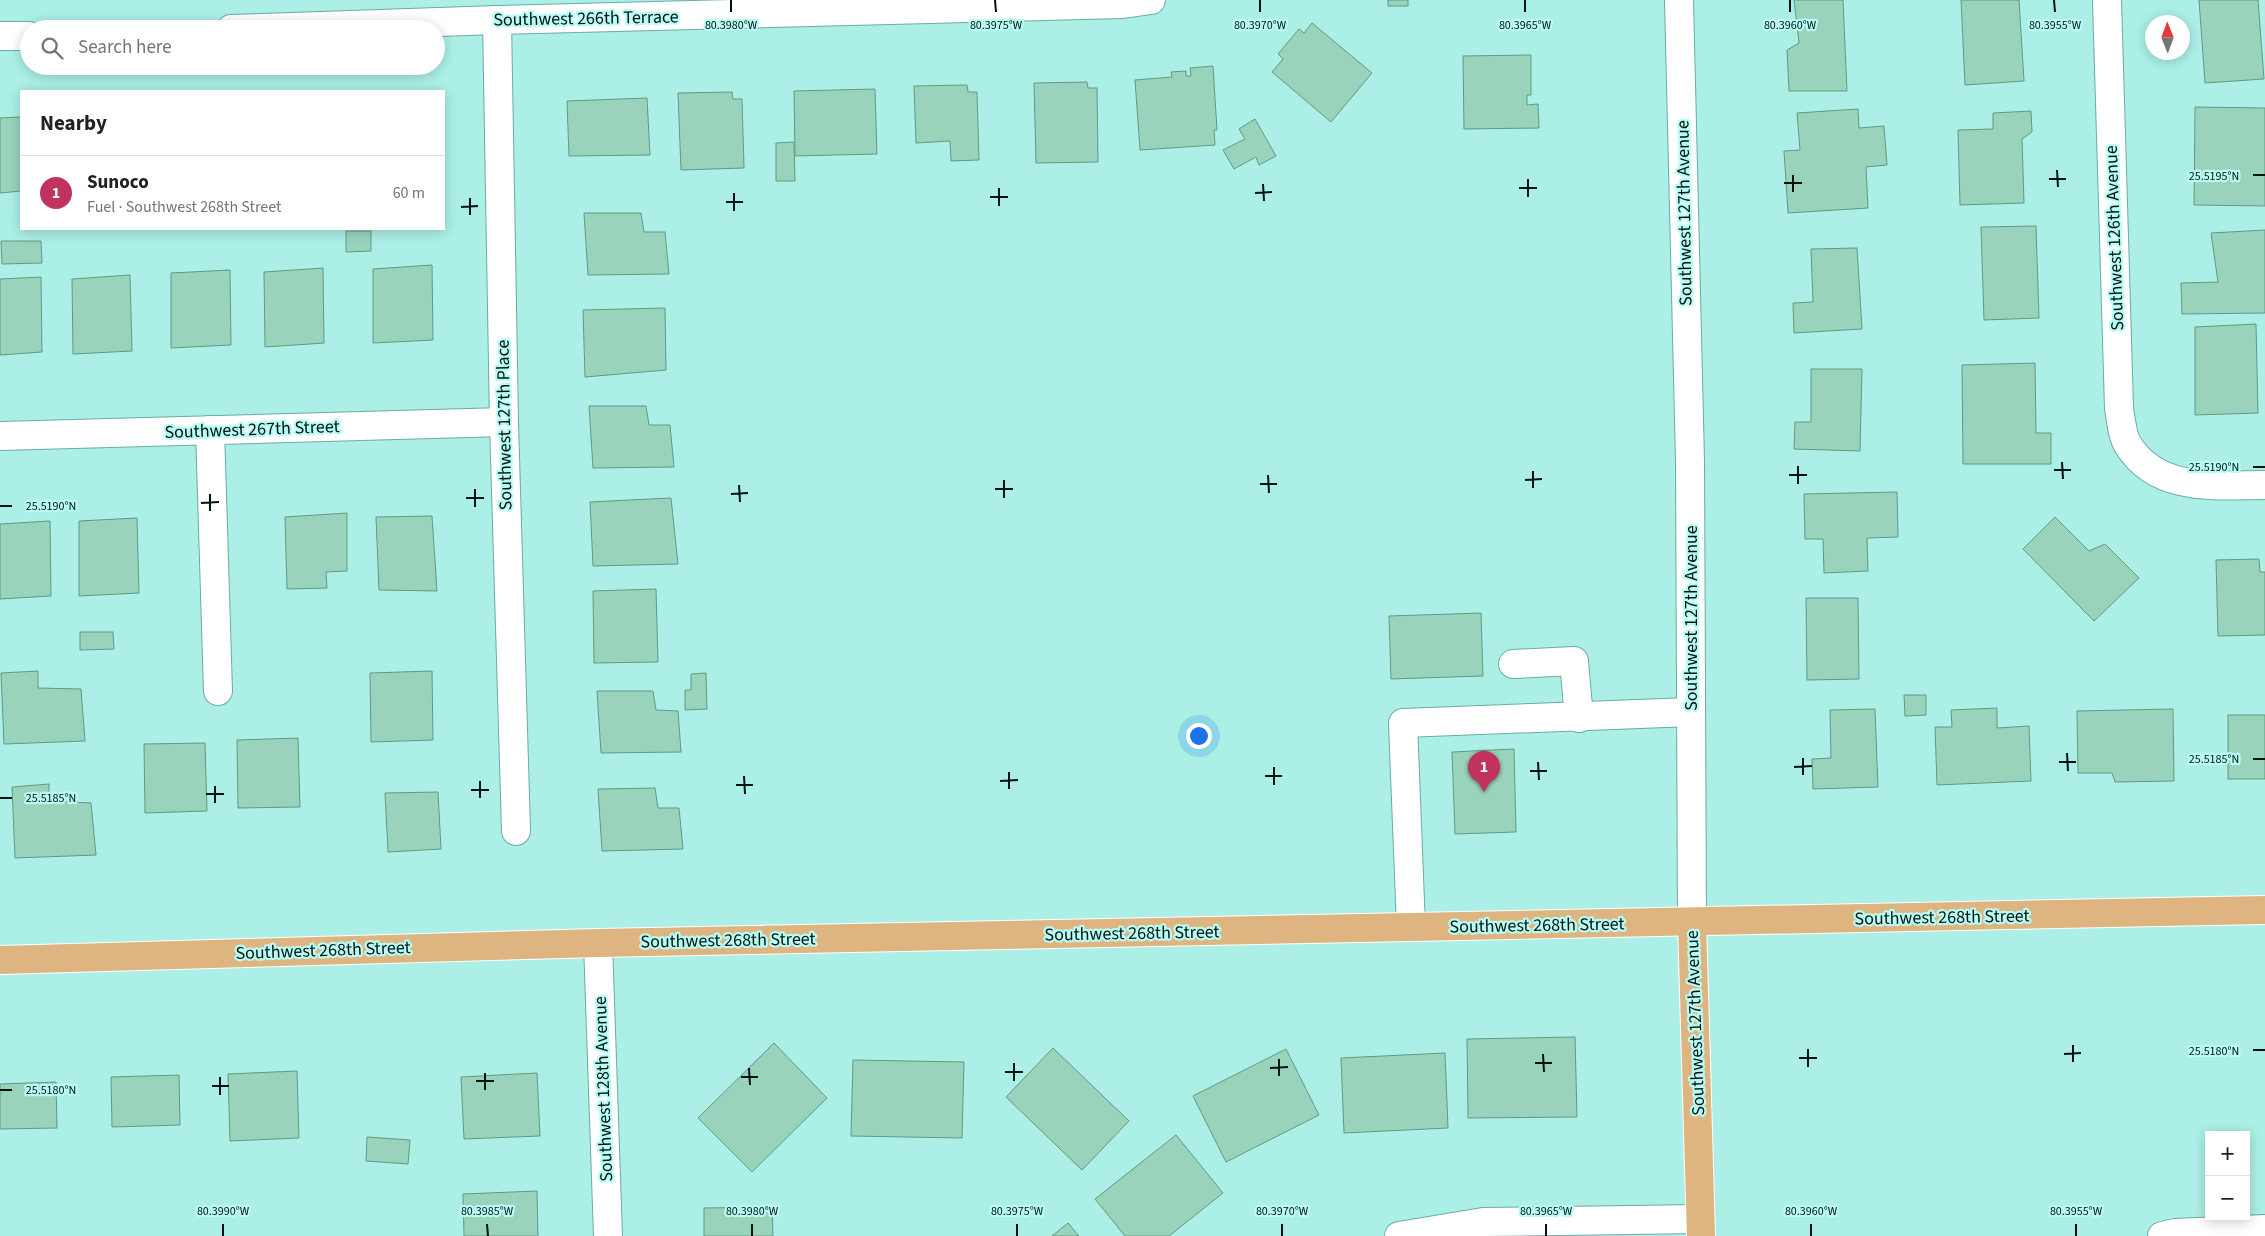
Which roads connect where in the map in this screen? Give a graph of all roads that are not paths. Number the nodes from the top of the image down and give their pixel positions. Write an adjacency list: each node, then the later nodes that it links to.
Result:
1 (1151, 0): 4 (street, Southwest 266th Terrace)
2 (1679, 0): 14 (street, Southwest 127th Avenue)
3 (2107, 0): 11 (street, Southwest 126th Avenue)
4 (497, 20): 5 (street, Southwest 266th Terrace); 8 (street, Southwest 127th Place)
5 (445, 22)
6 (0, 36): 7 (street)
7 (20, 36)
8 (504, 422): 9 (street, Southwest 267th Street); 16 (street, Southwest 127th Place)
9 (210, 430): 10 (street, Southwest 267th Street); 13 (street)
10 (0, 436)
11 (2265, 485)
12 (1513, 664): 15 (street)
13 (218, 691)
14 (1691, 712): 15 (street); 18 (street, Southwest 127th Avenue)
15 (1579, 718): 19 (street)
16 (516, 831)
17 (2265, 910): 18 (main road, Southwest 268th Street)
18 (1692, 922): 19 (main road, Southwest 268th Street); 22 (main road, Southwest 127th Avenue)
19 (1411, 928): 20 (main road, Southwest 268th Street)
20 (598, 943): 21 (main road, Southwest 268th Street); 24 (street, Southwest 128th Avenue)
21 (0, 960)
22 (1700, 1228): 25 (street)
23 (2265, 1229): 26 (street)
24 (608, 1236)
25 (1400, 1236)
26 (2162, 1236)

